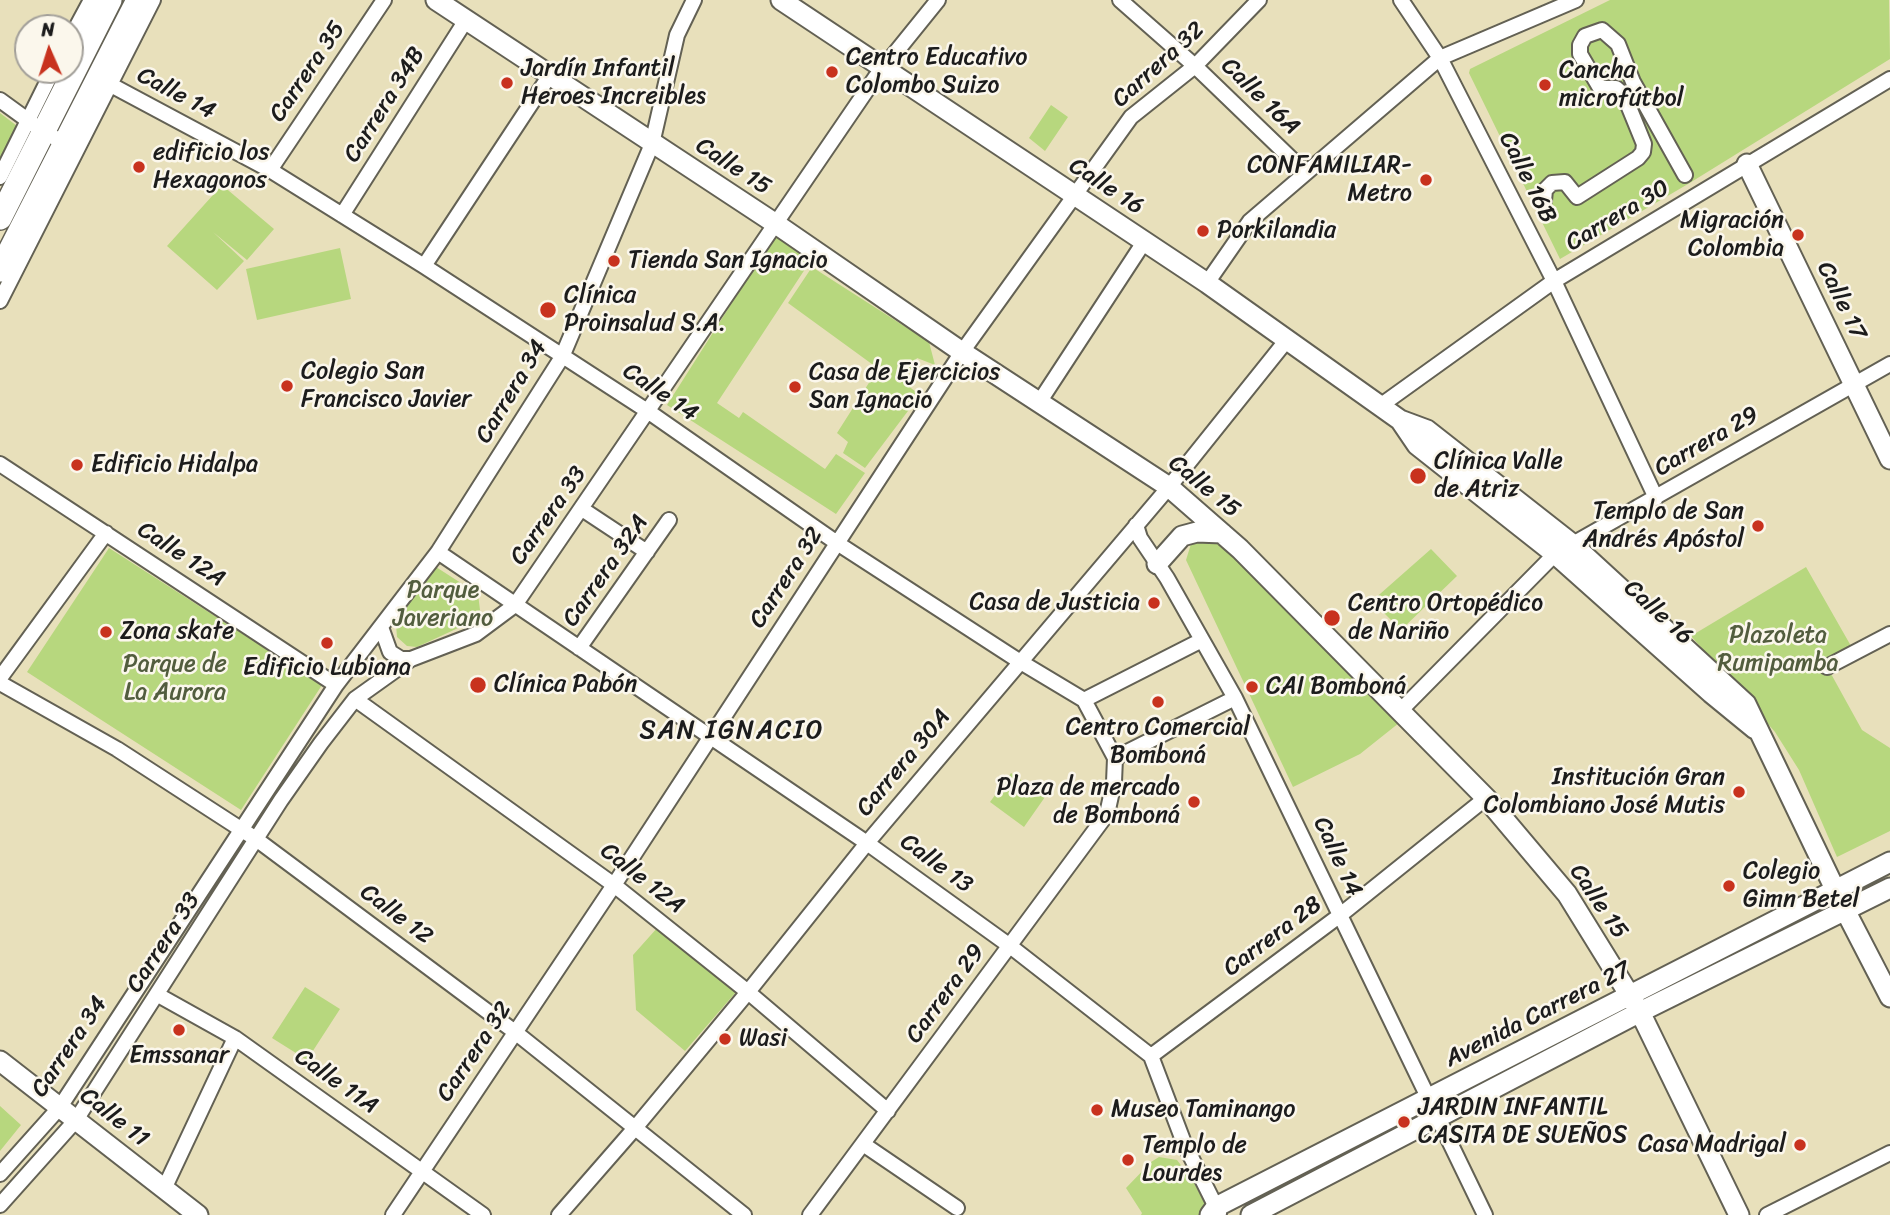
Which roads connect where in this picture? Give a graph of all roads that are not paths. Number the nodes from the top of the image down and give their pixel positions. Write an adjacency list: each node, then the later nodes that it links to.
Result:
1 (110, 0): 22 (main road)
2 (138, 0): 24 (main road)
3 (153, 0): 20 (street)
4 (383, 0): 26 (street, Carrera 35)
5 (436, 0): 13 (street, Calle 15)
6 (694, 0): 23 (street, Carrera 34)
7 (781, 0): 16 (street, Calle 16)
8 (938, 0): 16 (street, Carrera 33)
9 (1120, 0): 15 (street, Calle 16A)
10 (1259, 0): 15 (street, Carrera 32)
11 (1401, 0): 14 (street, Calle 16B)
12 (1576, 0): 14 (street)
13 (466, 20): 17 (street, Calle 15); 32 (street, Carrera 34B)
14 (1440, 58): 27 (street); 38 (street, Calle 16B)
15 (1195, 66): 27 (street, Calle 16A); 30 (street, Carrera 32)
16 (882, 69): 30 (street, Calle 16); 34 (street, Carrera 33)
17 (550, 75): 23 (street, Calle 15); 36 (street)
18 (1890, 79): 25 (street, Carrera 30)
19 (48, 84): 22 (street)
20 (111, 85): 24 (street); 26 (street, Calle 14)
21 (0, 100): 22 (street)
22 (35, 126): 24 (street); 29 (street); 33 (main road)
23 (652, 144): 34 (street, Calle 15); 43 (street, Carrera 34)
24 (72, 147): 37 (main road); 40 (street)
25 (1747, 164): 38 (street, Carrera 30); 45 (street, Calle 17)
26 (270, 170): 32 (street, Calle 14)
27 (1305, 172): 39 (street)
28 (1685, 175): 31 (street)
29 (0, 177)
30 (1074, 195): 35 (street, Calle 16); 42 (street, Carrera 32)
31 (1544, 201)
32 (342, 215): 36 (street, Calle 14)
33 (0, 218)
34 (776, 225): 42 (street, Calle 15); 48 (street, Carrera 33)
35 (1144, 242): 39 (street, Calle 16); 46 (street)
36 (424, 266): 43 (street, Calle 14)
37 (0, 270)
38 (1554, 281): 47 (street, Carrera 30); 52 (street, Calle 16B)
39 (1207, 283): 41 (street, Calle 16)
40 (0, 301)
41 (1286, 341): 47 (street, Calle 16); 51 (street, Carrera 30A)
42 (962, 352): 46 (street, Calle 15); 58 (street, Carrera 32)
43 (562, 357): 48 (street, Calle 14); 60 (street, Carrera 34)
44 (1890, 364): 45 (street, Carrera 29)
45 (1853, 383): 49 (street, Calle 17); 52 (street, Carrera 29)
46 (1040, 401): 51 (street, Calle 15)
47 (1380, 406): 59 (street, Calle 16)
48 (649, 412): 53 (street, Carrera 33); 58 (street, Calle 14)
49 (1890, 459)
50 (0, 464): 56 (street, Calle 12A)
51 (1169, 487): 55 (street, Carrera 30A); 57 (street, Calle 15)
52 (1656, 498): 59 (street, Carrera 29)
53 (582, 509): 61 (street); 63 (street, Carrera 33)
54 (669, 520): 61 (street, Carrera 32A)
55 (1136, 525): 62 (street, Calle 14); 69 (street, Carrera 30A)
56 (106, 533): 71 (street); 72 (street, Calle 12A)
57 (1222, 533): 62 (street); 76 (street, Calle 15)
58 (837, 543): 69 (street, Calle 14); 77 (street, Carrera 32)
59 (1563, 548): 76 (street, Carrera 29); 86 (street, Calle 16)
60 (438, 552): 63 (street, Calle 13); 64 (street, Carrera 34)
61 (647, 552): 67 (street, Carrera 32A)
62 (1157, 564): 66 (street, Calle 14)
63 (515, 606): 67 (street, Calle 13); 68 (street, Carrera 33)
64 (381, 627): 68 (street); 72 (street, Carrera 34)
65 (1890, 634): 70 (street)
66 (1202, 640): 73 (street, Calle 14); 75 (street)
67 (579, 648): 77 (street, Calle 13)
68 (411, 659): 74 (street, Carrera 33)
69 (1019, 662): 75 (street, Calle 14); 82 (street, Carrera 30A)
70 (1827, 667)
71 (0, 680): 80 (street, Calle 12)
72 (336, 685): 80 (street, Carrera 34)
73 (1235, 698): 78 (street); 88 (street, Calle 14)
74 (355, 699): 81 (street, Carrera 33); 84 (street, Calle 12A)
75 (1084, 700): 78 (street)
76 (1400, 711): 79 (street, Calle 15)
77 (711, 735): 82 (street, Calle 13); 84 (street, Carrera 32)
78 (1115, 758): 89 (street, Carrera 29)
79 (1486, 798): 88 (street, Carrera 28); 93 (street, Calle 15)
80 (242, 829): 81 (street, Calle 12); 99 (street, Carrera 34)
81 (256, 839): 91 (street, Carrera 33); 94 (street, Calle 12)
82 (867, 843): 89 (street, Calle 13); 90 (street, Carrera 30A)
83 (1890, 862): 86 (street, Avenida Carrera 27)
84 (614, 885): 90 (street, Calle 12A); 94 (street, Carrera 32)
85 (1890, 888): 87 (street, Avenida Carrera 27)
86 (1835, 889): 87 (street, Calle 16); 93 (street, Avenida Carrera 27)
87 (1845, 910): 92 (street, Calle 16); 93 (street, Avenida Carrera 27)
88 (1339, 916): 96 (street, Carrera 28); 98 (street, Calle 14)
89 (1010, 946): 96 (street, Calle 13); 100 (street, Carrera 29)
90 (748, 992): 100 (street, Calle 12A); 103 (street, Carrera 30A)
91 (158, 995): 95 (street, Calle 11A); 102 (street, Carrera 33)
92 (1890, 997)
93 (1635, 1004): 98 (street, Avenida Carrera 27); 101 (street, Avenida Carrera 27); 120 (street, Calle 15)
94 (516, 1032): 103 (street, Calle 12); 106 (street, Carrera 32)
95 (235, 1038): 106 (street, Calle 11A); 108 (street)
96 (1151, 1056): 111 (street)
97 (0, 1060): 99 (street, Calle 11)
98 (1427, 1098): 101 (street, Calle 14); 111 (street, Avenida Carrera 27)
99 (60, 1107): 102 (street, Calle 11); 107 (street, Carrera 34)
100 (888, 1111): 104 (street, Carrera 29)
101 (1437, 1119): 118 (street, Avenida Carrera 27); 119 (street, Calle 14)
102 (76, 1120): 108 (street, Calle 11); 109 (street, Carrera 33)
103 (635, 1128): 115 (street, Carrera 30A); 116 (street, Calle 12)
104 (863, 1144): 110 (street); 117 (street, Carrera 29)
105 (1890, 1153): 121 (street)
106 (423, 1172): 113 (street, Carrera 32); 114 (street, Calle 11A)
107 (0, 1174)
108 (164, 1189): 112 (street, Calle 11)
109 (0, 1205)
110 (957, 1208)
111 (1216, 1213)
112 (198, 1215)
113 (393, 1215)
114 (483, 1215)
115 (559, 1215)
116 (744, 1215)
117 (810, 1215)
118 (1251, 1215)
119 (1485, 1215)
120 (1739, 1215)
121 (1767, 1215)

